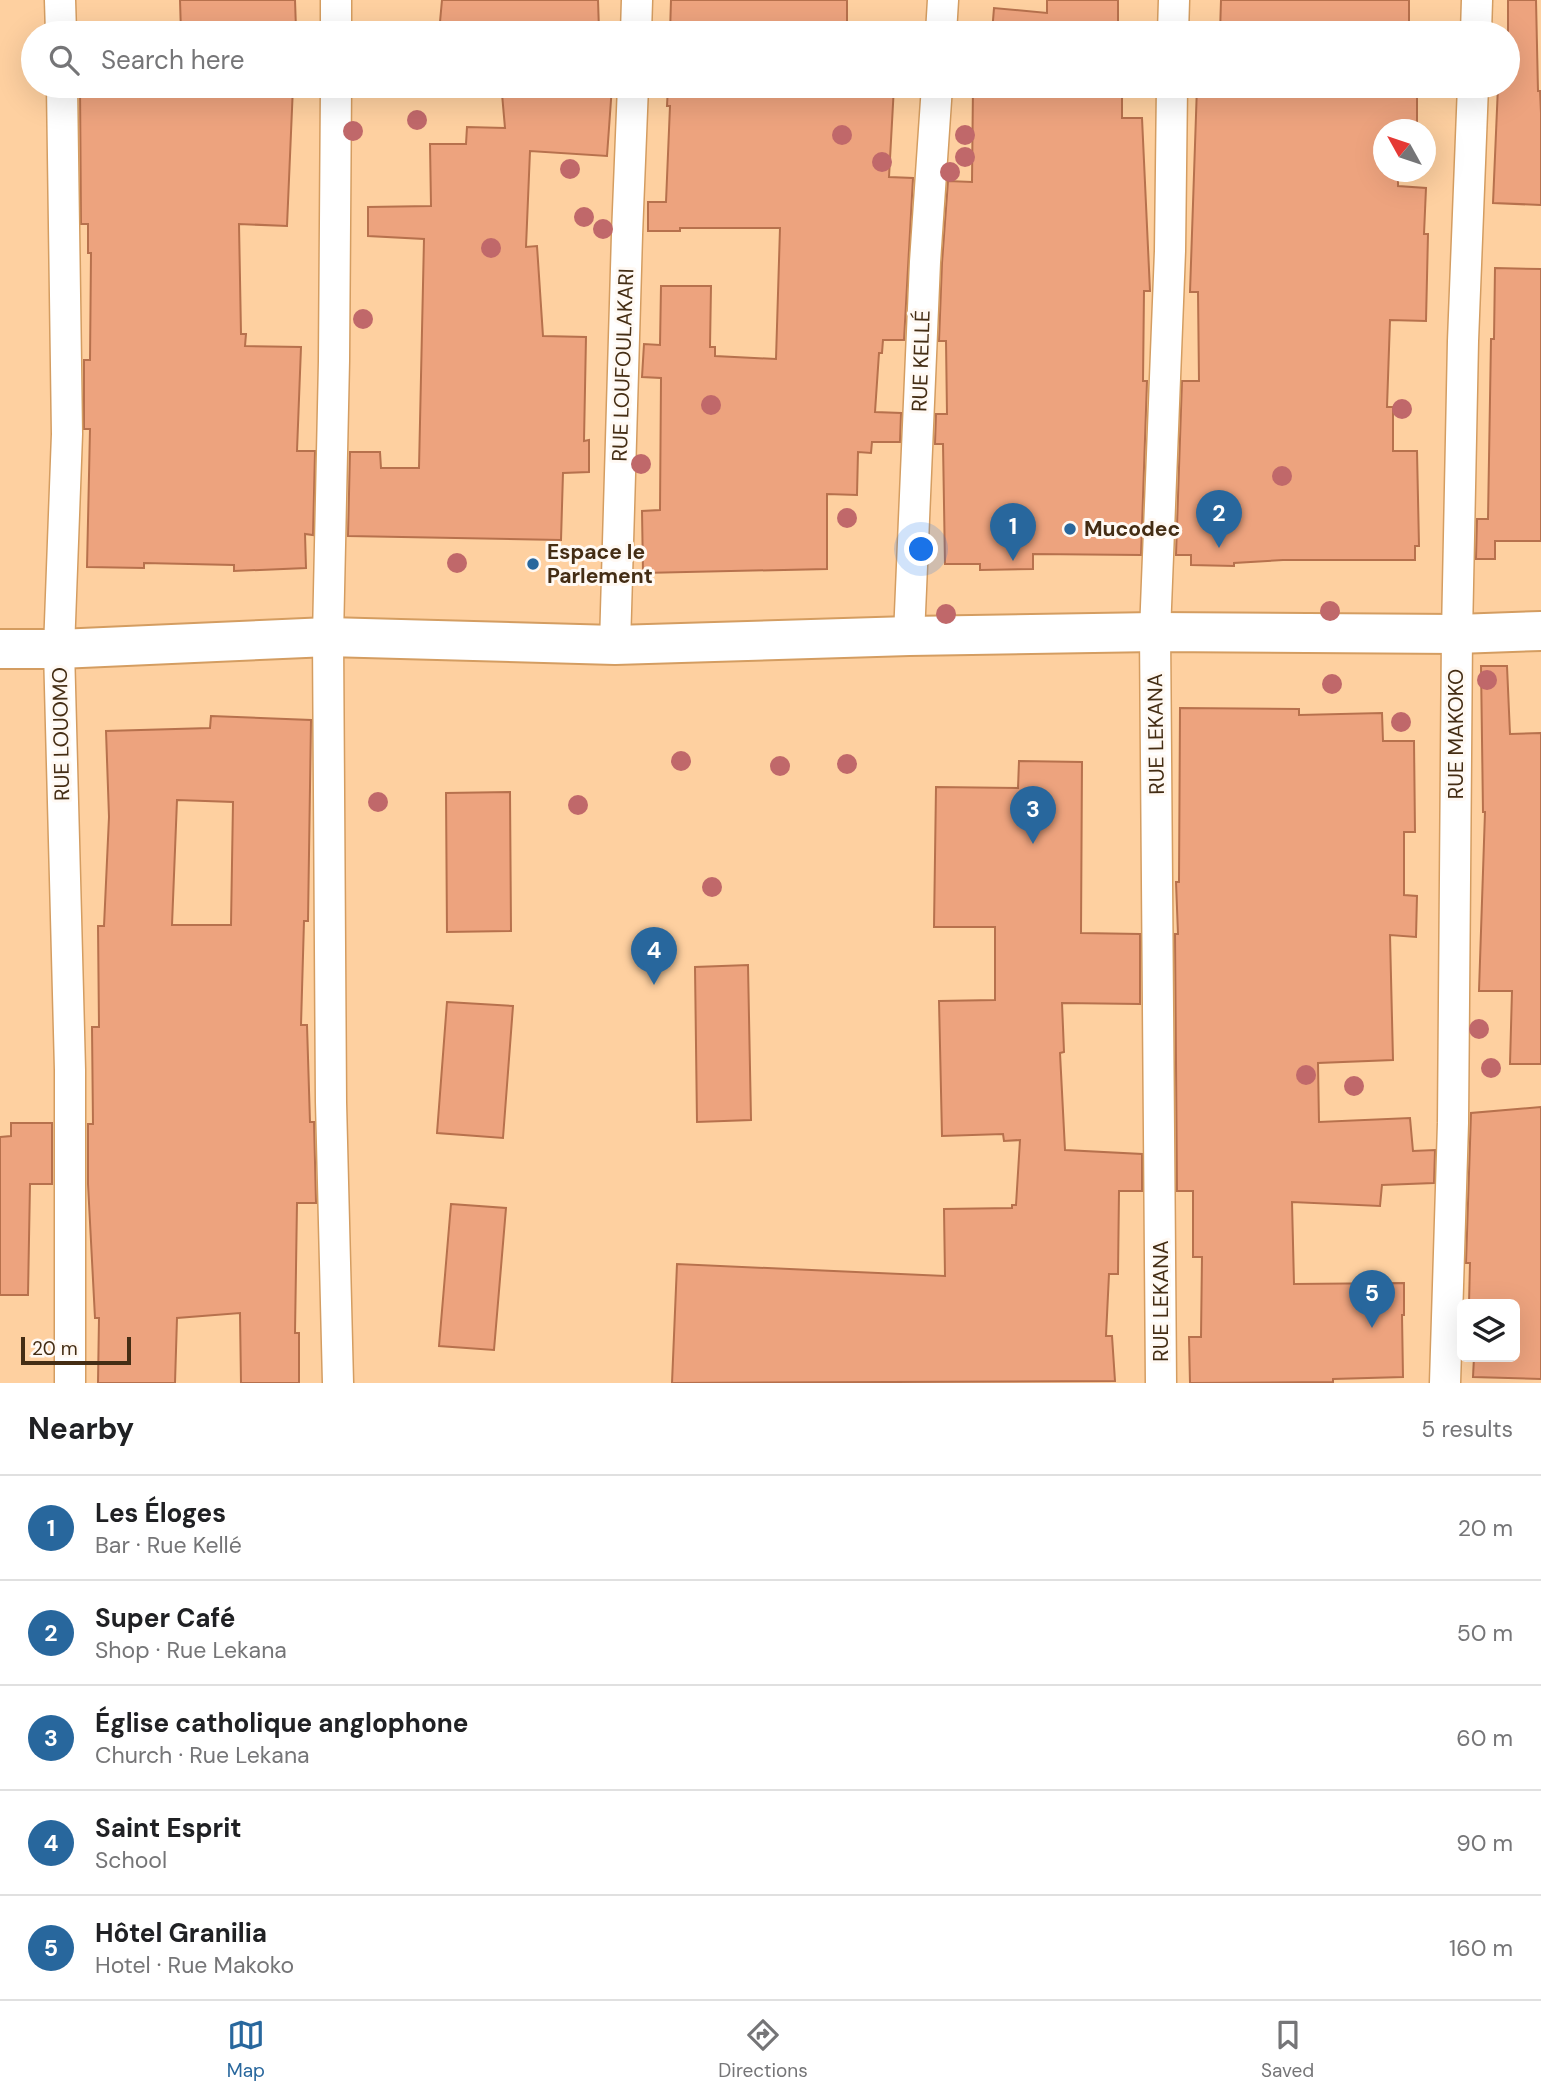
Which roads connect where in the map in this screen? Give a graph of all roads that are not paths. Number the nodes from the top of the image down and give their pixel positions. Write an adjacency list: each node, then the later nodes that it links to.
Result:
1 (60, 0): 7 (street)
2 (336, 0): 8 (street)
3 (637, 0): 9 (street)
4 (943, 0): 10 (street)
5 (1174, 0): 11 (street)
6 (1477, 0): 12 (street)
7 (61, 21)
8 (336, 21)
9 (636, 21)
10 (942, 21)
11 (1173, 21)
12 (1476, 21)
13 (62, 98): 26 (street, RUE LOUOMO)
14 (336, 98): 23 (street)
15 (633, 98): 24 (street, RUE LOUFOULAKARI)
16 (936, 98): 22 (street, RUE KELLÉ)
17 (1172, 98): 20 (street, RUE LEKANA)
18 (1473, 98): 21 (street, RUE MAKOKO)
19 (1541, 631): 21 (main road)
20 (1155, 632): 21 (main road); 22 (main road); 29 (street, RUE LEKANA)
21 (1457, 634): 30 (street, RUE MAKOKO)
22 (909, 636): 24 (main road)
23 (328, 637): 24 (main road); 26 (main road); 28 (street)
24 (615, 645)
25 (0, 649): 26 (main road)
26 (59, 649): 27 (street, RUE LOUOMO)
27 (70, 1383)
28 (338, 1383)
29 (1161, 1383)
30 (1445, 1383)

